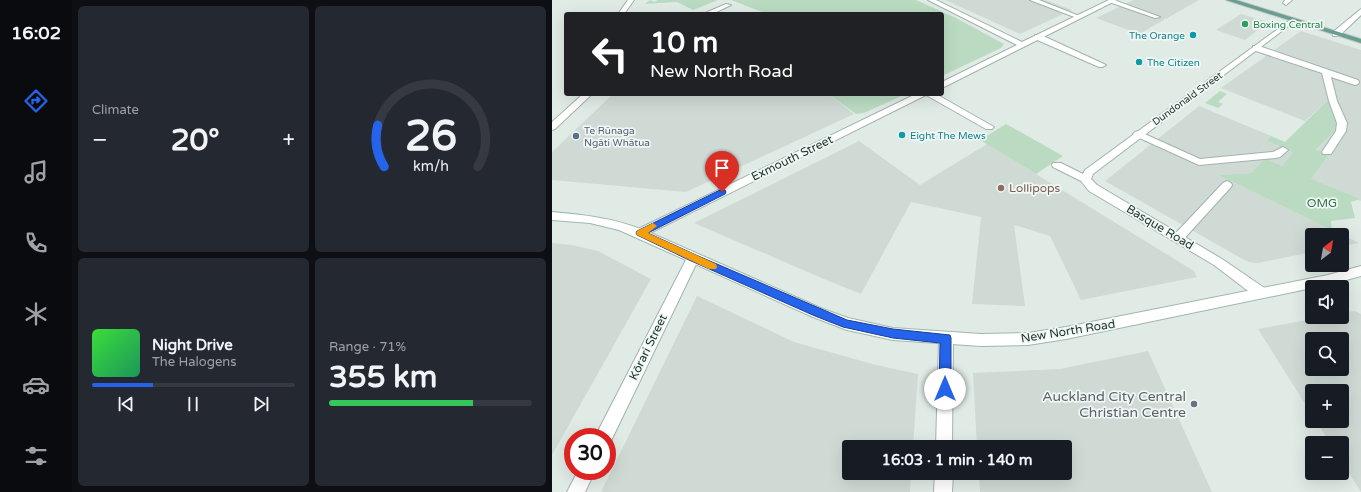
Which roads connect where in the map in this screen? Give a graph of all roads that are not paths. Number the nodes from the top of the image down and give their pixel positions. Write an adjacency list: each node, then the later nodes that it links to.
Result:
1 (631, 0): 9 (street)
2 (930, 0): 18 (street)
3 (1033, 0): 11 (street)
4 (1229, 0): 6 (main road)
5 (1113, 1): 11 (street); 12 (street)
6 (1244, 2): 13 (main road)
7 (728, 5): 10 (street)
8 (1361, 11): 14 (street)
9 (622, 12)
10 (711, 12)
11 (1079, 17): 15 (street)
12 (1157, 17)
13 (1293, 20): 14 (main road); 19 (street, Dundonald Street)
14 (1336, 34): 17 (main road)
15 (1038, 37): 16 (street); 21 (street)
16 (1031, 41): 18 (street); 20 (street)
17 (1361, 41)
18 (1022, 45): 24 (street)
19 (1256, 48): 22 (street); 30 (street, Dundonald Street)
20 (1052, 50)
21 (1102, 65)
22 (1326, 72): 23 (street); 32 (street)
23 (1356, 82)
24 (944, 84)
25 (586, 96): 28 (street)
26 (919, 96): 37 (street, Exmouth Street)
27 (934, 96): 29 (street)
28 (552, 127)
29 (989, 127)
30 (1138, 134): 31 (street); 34 (street, Dundonald Street)
31 (1283, 150)
32 (1327, 152)
33 (1057, 165): 34 (street, Basque Road)
34 (1085, 179): 38 (street, Basque Road)
35 (1226, 185): 38 (street)
36 (552, 216): 37 (street, New North Road)
37 (640, 233): 39 (street, New North Road)
38 (1178, 238): 41 (street, Basque Road)
39 (692, 258): 42 (street, New North Road); 43 (street, Kōrari Street)
40 (1361, 271): 41 (street, New North Road)
41 (1261, 293): 42 (street, New North Road)
42 (946, 338): 44 (street)
43 (608, 428)
44 (944, 440)
45 (582, 480): 47 (street)
46 (944, 480): 48 (street)
47 (576, 492)
48 (943, 492)

